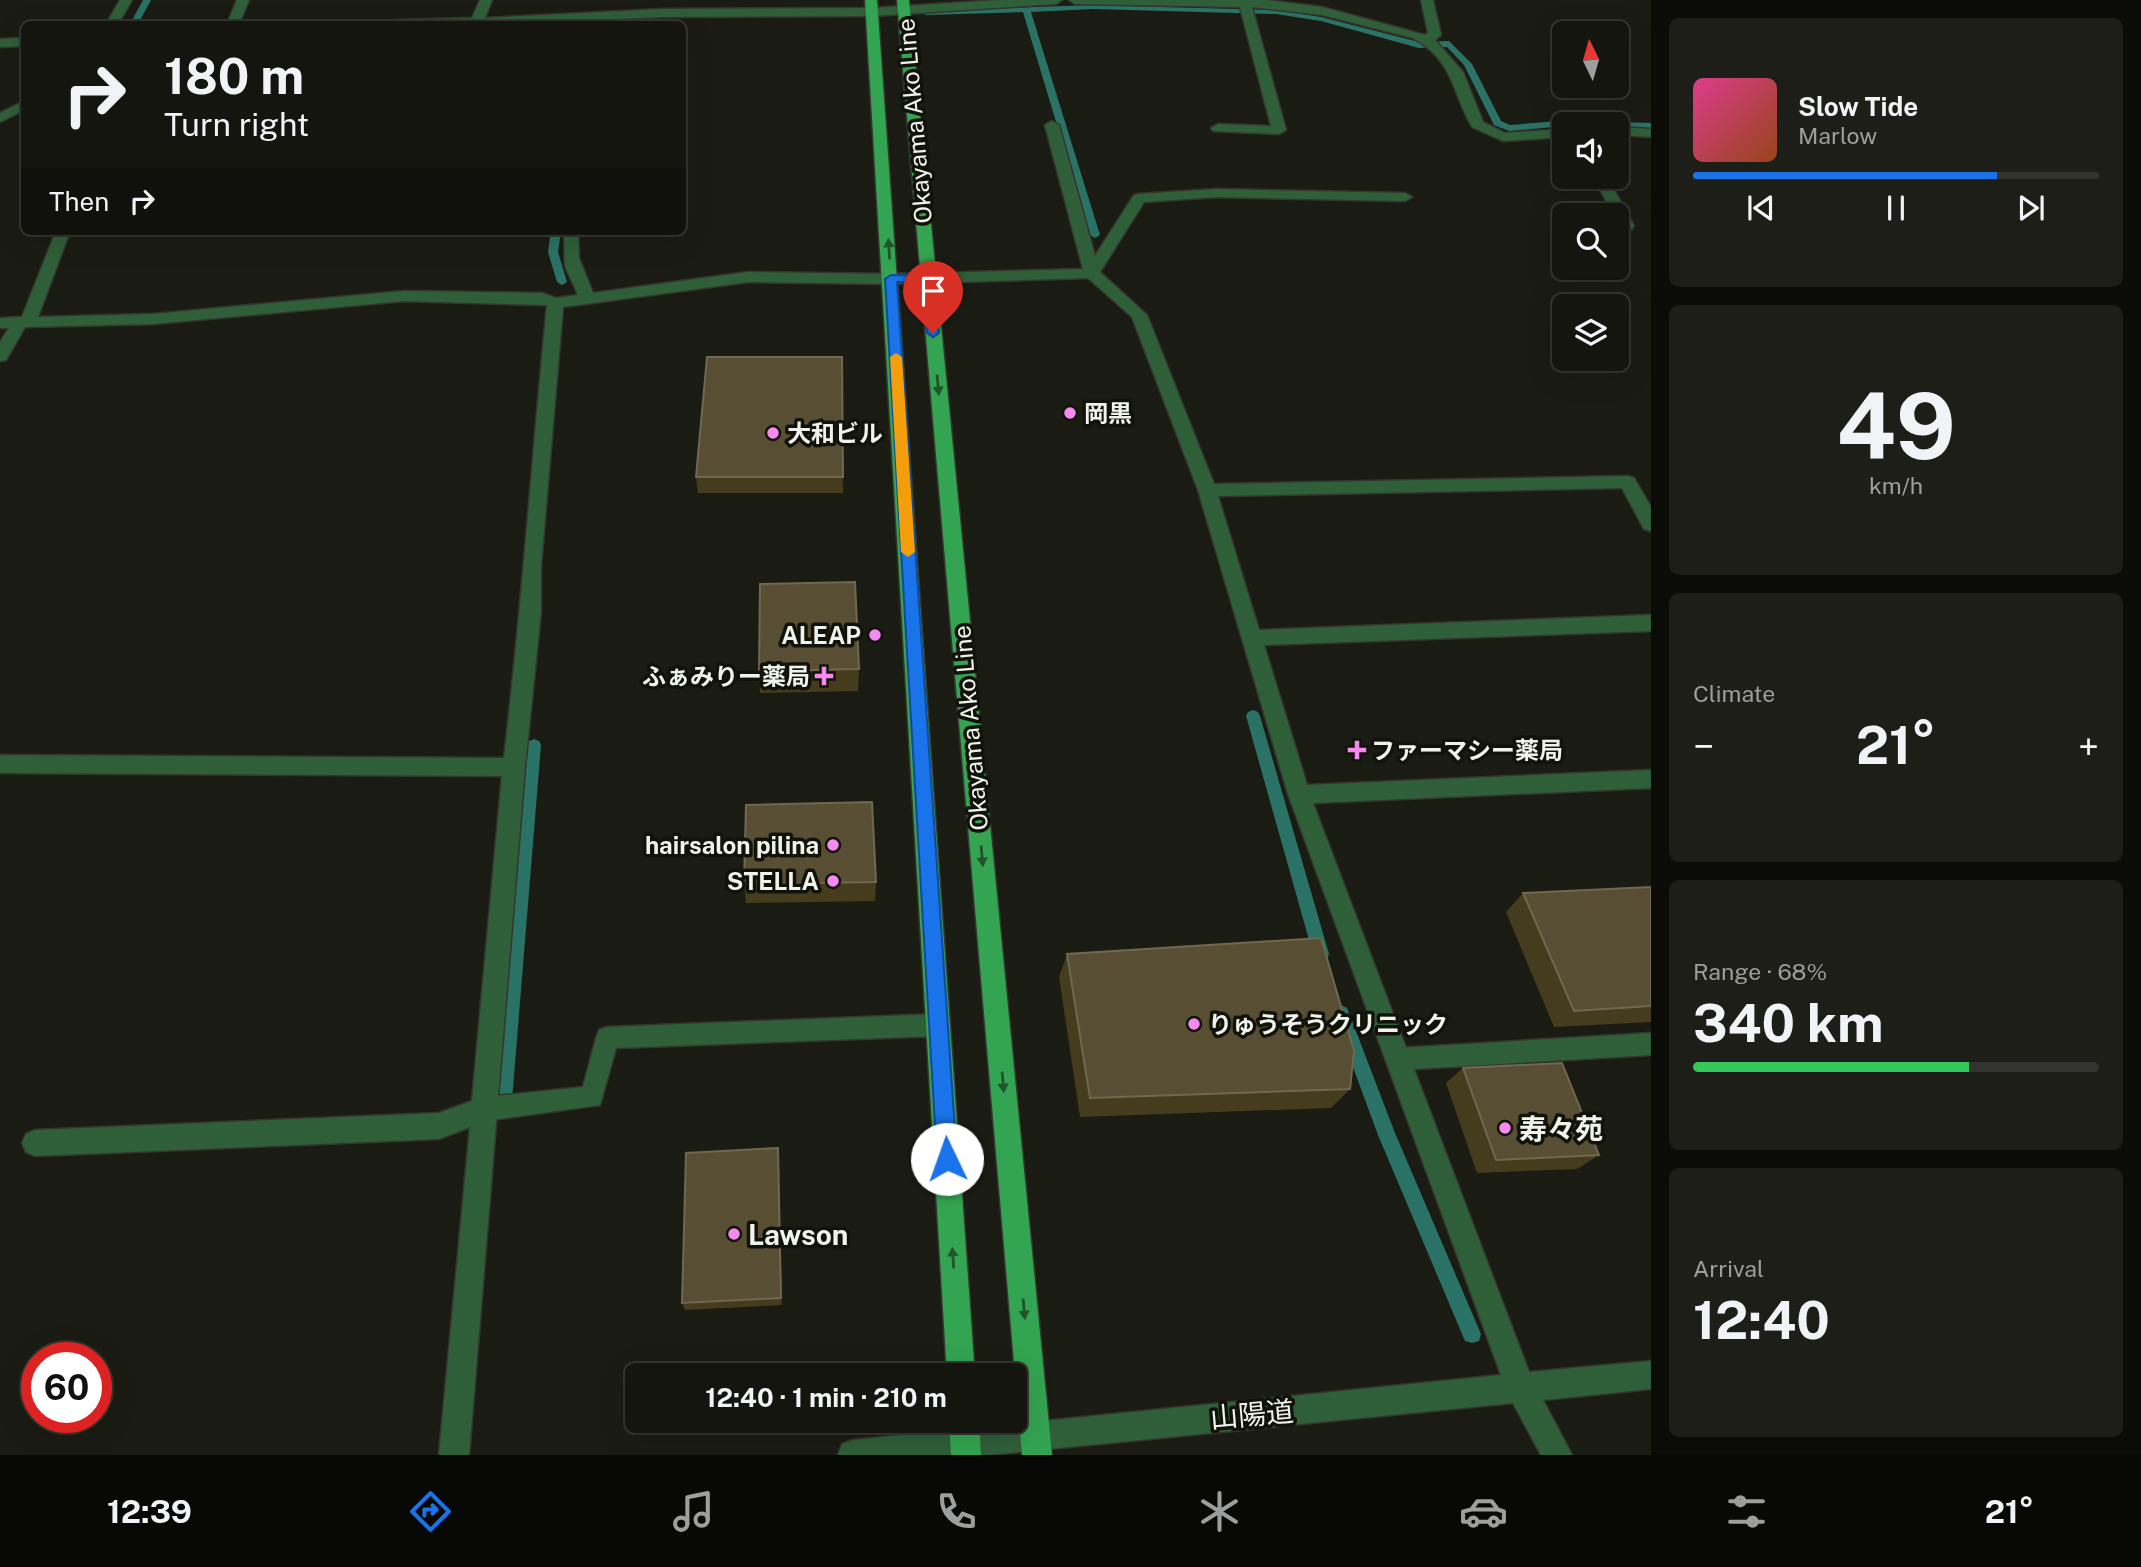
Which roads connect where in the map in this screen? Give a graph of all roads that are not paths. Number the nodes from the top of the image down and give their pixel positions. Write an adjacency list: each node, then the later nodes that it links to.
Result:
1 (126, 0): 12 (street)
2 (243, 0): 13 (street)
3 (486, 0): 14 (street)
4 (1056, 0): 8 (street)
5 (1075, 0): 6 (street)
6 (1201, 0): 11 (street)
7 (1427, 0): 18 (street)
8 (999, 1): 9 (street)
9 (903, 5): 10 (street); 30 (main road, Okayama Ako Line)
10 (872, 6): 15 (street); 31 (main road, Okayama Ako Line, one-way to 10)
11 (1246, 8): 18 (street); 22 (street)
12 (114, 21)
13 (234, 21)
14 (477, 21)
15 (602, 21)
16 (21, 42): 17 (street)
17 (0, 43)
18 (1431, 43): 24 (street)
19 (21, 108): 20 (street)
20 (0, 118)
21 (1052, 125): 29 (street)
22 (1218, 128)
23 (1629, 132): 25 (street)
24 (1552, 133)
25 (1651, 133)
26 (1405, 197): 29 (street)
27 (61, 235): 34 (street)
28 (571, 235): 32 (street)
29 (1092, 273): 30 (street); 37 (street)
30 (928, 278): 31 (street); 55 (main road, Okayama Ako Line, one-way to 55)
31 (891, 279): 32 (street); 46 (main road, Okayama Ako Line)
32 (588, 298): 33 (street)
33 (555, 303): 34 (street); 43 (street)
34 (24, 322): 35 (street); 36 (street)
35 (0, 323)
36 (0, 356)
37 (1207, 491): 38 (street); 41 (street)
38 (1646, 505): 39 (street)
39 (1651, 524)
40 (1651, 623): 41 (street)
41 (1252, 638): 45 (street)
42 (0, 764): 43 (street)
43 (514, 767): 49 (street)
44 (1651, 779): 45 (street)
45 (1299, 794): 48 (street)
46 (939, 1025): 49 (lane); 51 (main road, Okayama Ako Line, one-way to 46)
47 (1651, 1044): 48 (lane)
48 (1398, 1059): 53 (street)
49 (485, 1109): 50 (street); 56 (street)
50 (35, 1143)
51 (960, 1363)
52 (1651, 1376): 53 (street, 山陽道)
53 (1521, 1389): 55 (street, 山陽道); 58 (street)
54 (965, 1439): 55 (street, 山陽道); 57 (street, 山陽道)
55 (1036, 1445)
56 (454, 1455)
57 (853, 1455)
58 (1557, 1455)

